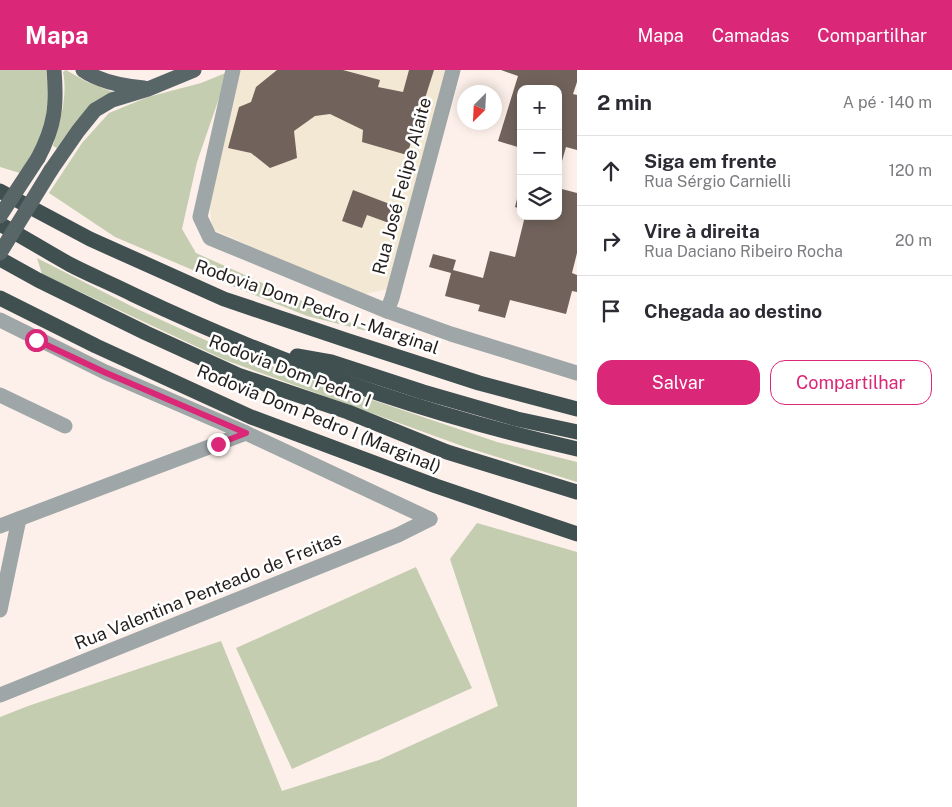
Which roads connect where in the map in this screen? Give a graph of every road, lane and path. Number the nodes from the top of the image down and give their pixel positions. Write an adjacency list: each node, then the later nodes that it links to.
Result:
1 (54, 70): 8 (main road, bridge)
2 (82, 70): 6 (main road)
3 (194, 70): 6 (main road)
4 (233, 70): 13 (street)
5 (453, 70): 13 (street, Rua José Felipe Alaite)
6 (148, 89): 10 (main road, bridge)
7 (0, 191): 18 (highway, Rodovia Dom Pedro I - Marginal)
8 (0, 216)
9 (0, 224): 15 (highway, Rodovia Dom Pedro I)
10 (0, 253)
11 (0, 259): 23 (highway, Rodovia Dom Pedro I)
12 (0, 298): 26 (highway, Rodovia Dom Pedro I (Marginal))
13 (387, 311): 16 (street)
14 (0, 320): 21 (street)
15 (254, 348): 20 (highway); 22 (highway, Rodovia Dom Pedro I)
16 (577, 373)
17 (0, 395): 19 (street)
18 (577, 409)
19 (65, 426)
20 (577, 432)
21 (246, 433): 24 (street); 28 (street, Rua Valentina Penteado de Freitas)
22 (577, 449)
23 (577, 492)
24 (19, 519): 25 (street); 27 (street)
25 (0, 526)
26 (577, 533)
27 (0, 610)
28 (0, 696)

